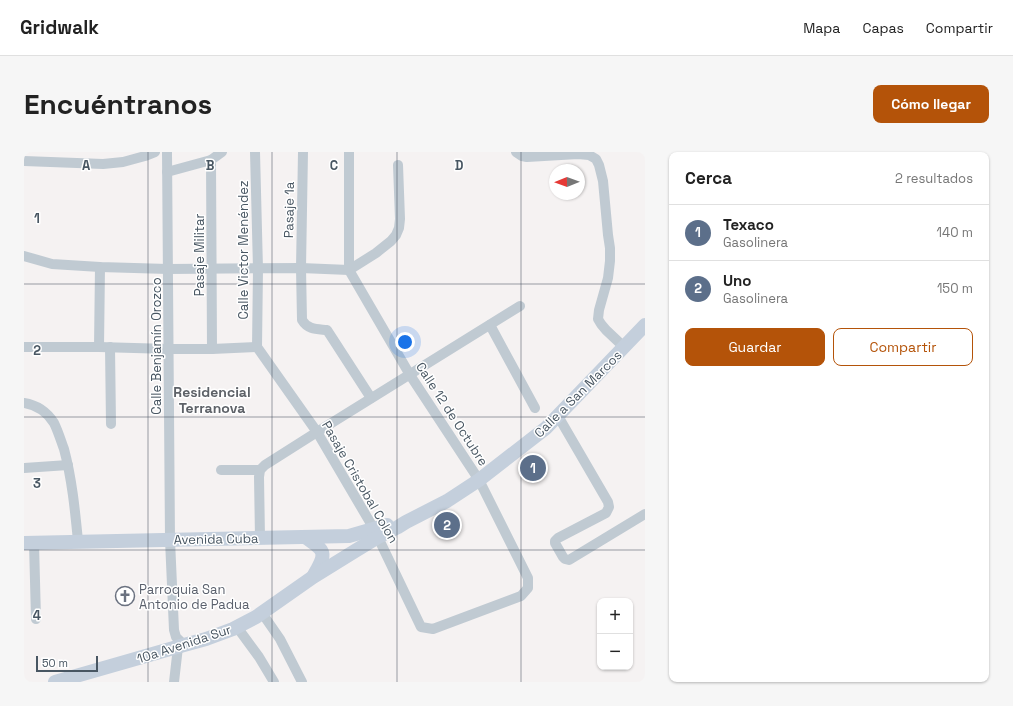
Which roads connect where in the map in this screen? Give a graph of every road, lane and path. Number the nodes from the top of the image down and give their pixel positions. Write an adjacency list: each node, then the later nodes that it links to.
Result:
1 (154, 152): 9 (street)
2 (167, 152): 11 (street, Calle Benjamín Orozco)
3 (222, 152): 8 (street)
4 (255, 152): 17 (street, Calle Victor Menéndez)
5 (303, 152): 14 (street, Pasaje 1a)
6 (349, 152): 18 (street)
7 (516, 152): 25 (street)
8 (211, 160): 11 (street); 16 (street, Pasaje Militar)
9 (24, 162)
10 (398, 165): 18 (street)
11 (167, 172): 15 (street, Calle Benjamín Orozco)
12 (24, 256): 13 (street)
13 (100, 267): 15 (street); 23 (street)
14 (301, 268): 17 (street); 18 (street); 30 (street, Pasaje 1a)
15 (168, 269): 16 (street); 27 (street, Calle Benjamín Orozco)
16 (212, 269): 17 (street); 28 (street, Pasaje Militar)
17 (258, 269): 26 (street, Calle Victor Menéndez)
18 (349, 270): 29 (street, Calle 12 de Octubre)
19 (520, 306): 20 (street)
20 (490, 325): 29 (street); 32 (street)
21 (645, 325): 25 (main road, Calle a San Marcos)
22 (24, 347): 23 (street)
23 (99, 347): 24 (street)
24 (110, 347): 27 (street); 34 (street)
25 (624, 347): 33 (main road, Calle a San Marcos)
26 (257, 348): 28 (street); 35 (street, Pasaje Cristobal Colon)
27 (169, 349): 28 (street); 46 (street, Calle Benjamín Orozco)
28 (212, 349)
29 (410, 375): 30 (street); 40 (street, Calle 12 de Octubre)
30 (370, 398): 35 (street)
31 (24, 403): 36 (street)
32 (535, 408)
33 (558, 416): 40 (main road, Calle a San Marcos); 41 (street)
34 (111, 424)
35 (317, 432): 39 (street); 43 (street, Pasaje Cristobal Colon)
36 (68, 465): 37 (street); 47 (street)
37 (24, 468)
38 (221, 470): 39 (street)
39 (260, 470): 45 (street)
40 (479, 480): 42 (main road, Calle a San Marcos); 53 (street, Calle 12 de Octubre)
41 (645, 514)
42 (406, 522): 43 (main road, Avenida Cuba)
43 (376, 533): 44 (main road, Avenida Cuba); 49 (main road, 10a Avenida Sur); 53 (street, Pasaje Cristobal Colon)
44 (305, 537): 45 (main road, Avenida Cuba); 49 (main road)
45 (260, 538): 46 (main road, Avenida Cuba)
46 (170, 540): 47 (main road, Avenida Cuba); 54 (street, Calle Benjamín Orozco)
47 (78, 541): 48 (main road, Avenida Cuba)
48 (29, 543): 51 (street)
49 (313, 577): 50 (main road, 10a Avenida Sur)
50 (262, 613): 52 (main road, 10a Avenida Sur); 58 (street)
51 (36, 619)
52 (237, 627): 54 (main road, 10a Avenida Sur); 57 (street)
53 (433, 629)
54 (181, 646): 55 (main road, 10a Avenida Sur); 56 (street)
55 (59, 681)
56 (174, 682)
57 (274, 682)
58 (302, 682)

